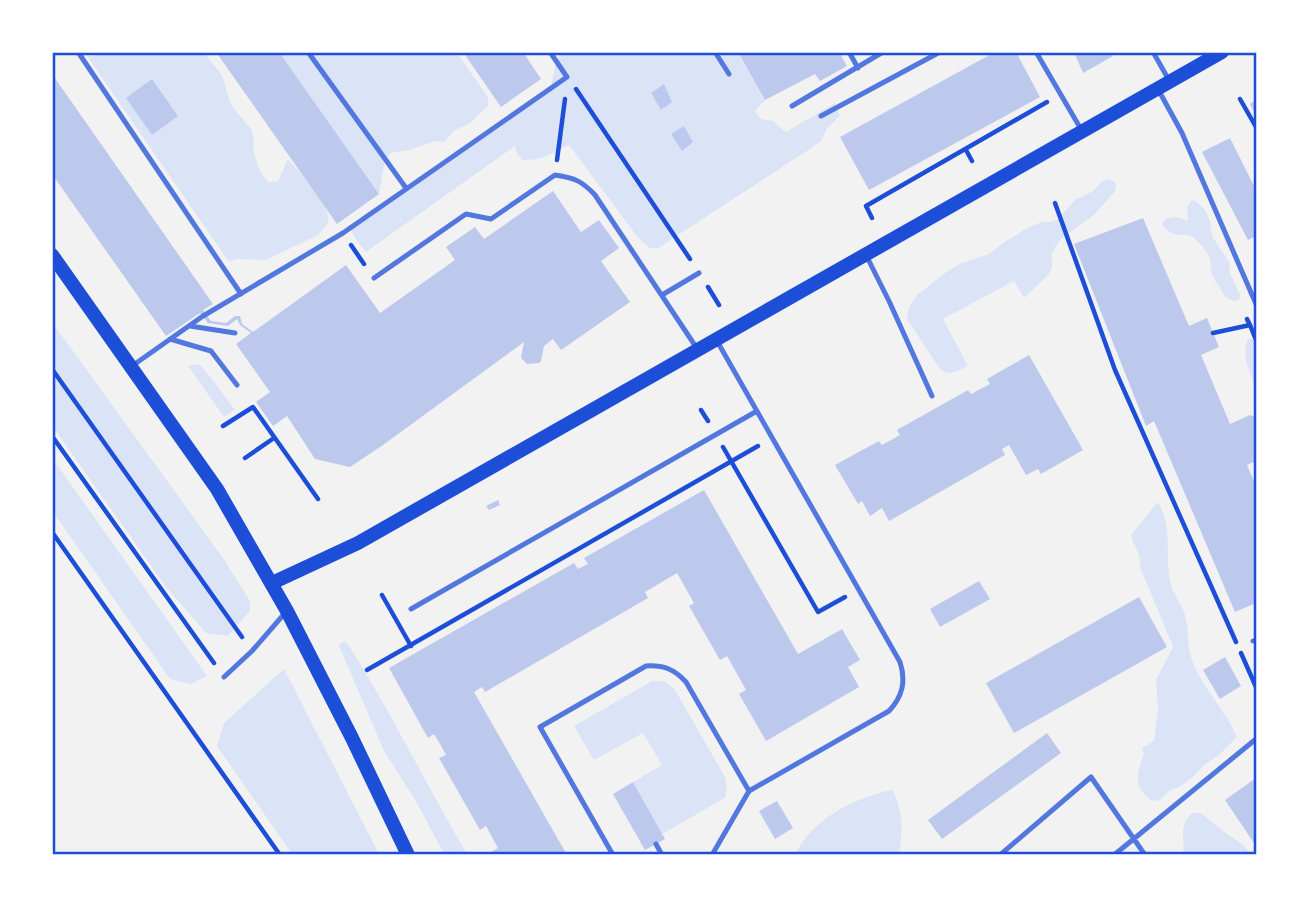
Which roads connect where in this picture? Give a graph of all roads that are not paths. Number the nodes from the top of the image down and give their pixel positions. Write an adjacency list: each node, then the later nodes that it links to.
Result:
1 (78, 52): 23 (lane)
2 (308, 52): 17 (lane)
3 (550, 52): 17 (lane)
4 (715, 52): 12 (lane)
5 (849, 52): 11 (lane)
6 (883, 52): 11 (lane)
7 (940, 52): 15 (lane)
8 (1036, 52): 16 (lane)
9 (1153, 52): 13 (lane)
10 (1222, 52): 13 (main road)
11 (858, 68): 14 (lane)
12 (729, 74)
13 (1163, 85): 16 (main road); 22 (lane)
14 (792, 106)
15 (821, 116)
16 (1082, 131): 19 (main road)
17 (406, 188): 23 (lane)
18 (52, 255): 31 (main road)
19 (865, 255): 29 (main road); 33 (lane)
20 (699, 273): 24 (lane)
21 (373, 278): 24 (lane)
22 (1254, 290): 25 (lane)
23 (241, 293): 26 (lane)
24 (662, 295): 30 (lane)
25 (1256, 304)
26 (190, 326): 27 (lane); 28 (lane)
27 (235, 334)
28 (170, 339): 31 (lane); 32 (lane)
29 (716, 339): 30 (main road); 34 (lane)
30 (698, 350): 35 (main road)
31 (131, 366): 35 (main road)
32 (237, 385)
33 (932, 396)
34 (757, 411): 36 (lane); 40 (lane)
35 (272, 583): 37 (main road)
36 (411, 609)
37 (287, 611): 38 (lane); 43 (main road)
38 (224, 677)
39 (1256, 739): 41 (lane)
40 (749, 792): 44 (lane); 46 (lane)
41 (1134, 838): 47 (lane); 48 (lane); 49 (lane)
42 (656, 844): 45 (lane)
43 (408, 855)
44 (613, 855)
45 (662, 855)
46 (712, 855)
47 (1000, 855)
48 (1114, 855)
49 (1145, 855)

